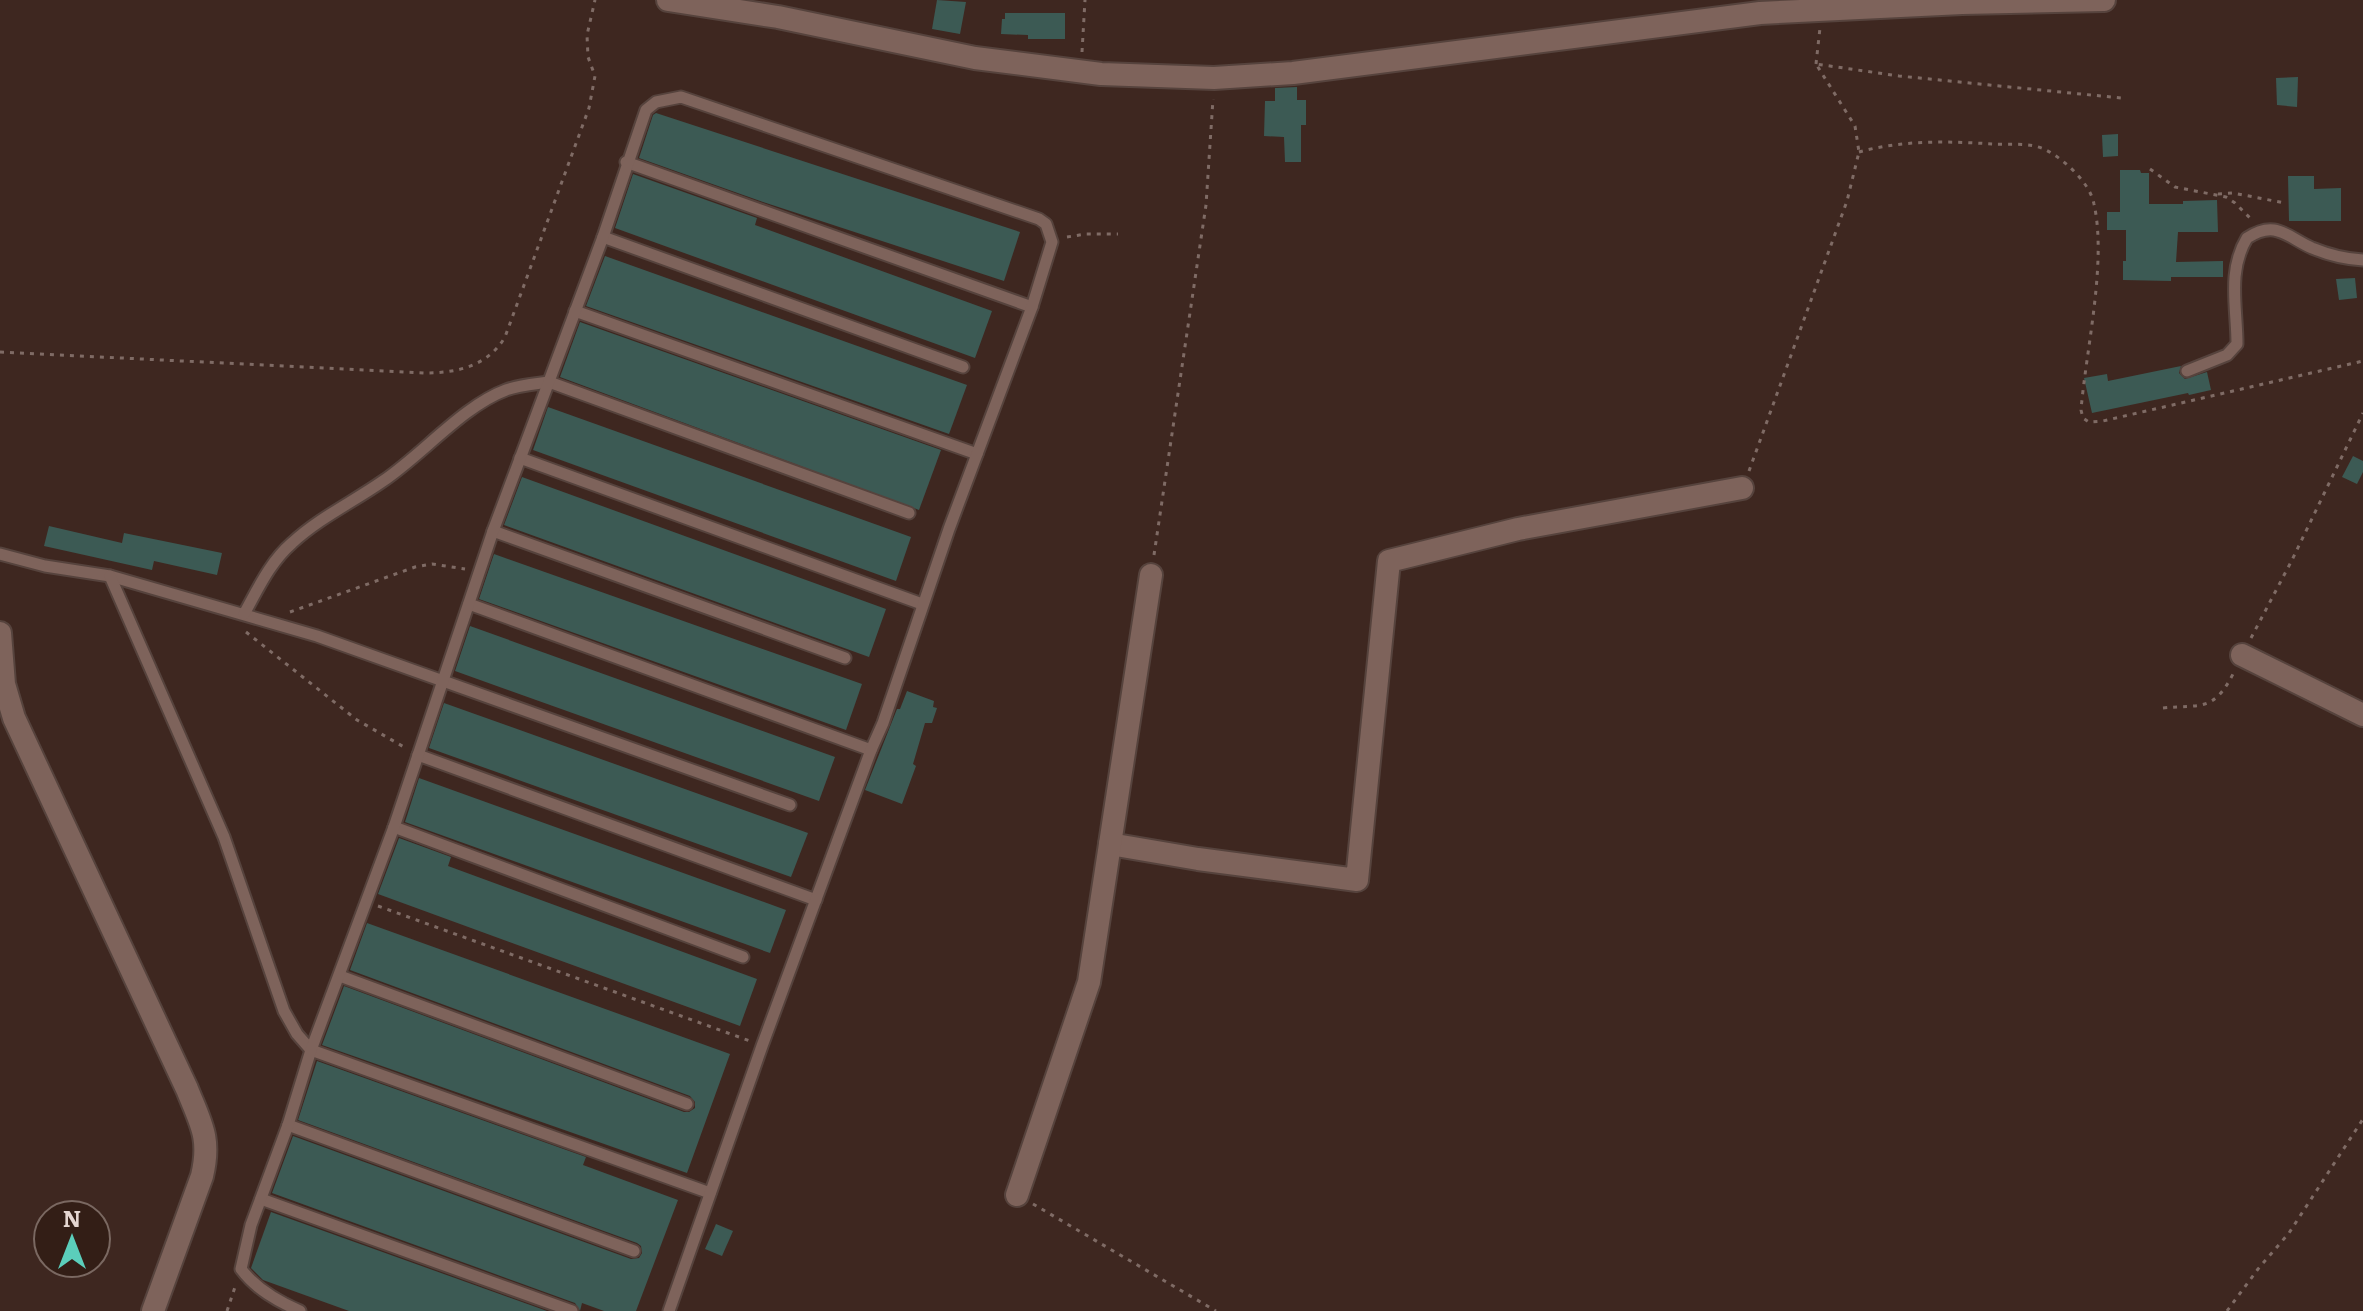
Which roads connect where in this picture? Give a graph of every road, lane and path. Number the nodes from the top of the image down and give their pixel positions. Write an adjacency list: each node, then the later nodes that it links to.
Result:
1 (595, 0): 23 (path)
2 (668, 0): 8 (street)
3 (1085, 0): 8 (path)
4 (2104, 0): 5 (street)
5 (1962, 1): 6 (street)
6 (1823, 9): 7 (path); 9 (street)
7 (1816, 64): 10 (path); 11 (path)
8 (1081, 72): 9 (street)
9 (1214, 78): 36 (path)
10 (2121, 98)
11 (1859, 152): 24 (path); 31 (path)
12 (626, 162): 18 (lane); 19 (lane); 21 (lane)
13 (2150, 169): 14 (path)
14 (2214, 194): 15 (path); 16 (path)
15 (2285, 203)
16 (2264, 229): 20 (lane); 26 (lane)
17 (1118, 234): 19 (path)
18 (603, 237): 22 (lane); 25 (lane)
19 (1052, 242): 21 (lane)
20 (2363, 260)
21 (1032, 307): 29 (lane)
22 (575, 311): 27 (lane); 29 (lane)
23 (0, 352)
24 (2363, 361)
25 (963, 367)
26 (2187, 371)
27 (549, 382): 30 (lane); 32 (lane); 41 (lane)
28 (2363, 413): 44 (path)
29 (977, 454): 39 (lane)
30 (520, 458): 33 (lane); 39 (lane)
31 (1742, 488): 53 (street)
32 (909, 513)
33 (493, 531): 35 (lane); 45 (lane)
34 (0, 554): 37 (lane)
35 (480, 572): 38 (lane); 42 (path)
36 (1151, 575): 53 (street)
37 (110, 576): 40 (lane); 59 (lane)
38 (469, 604): 46 (lane); 49 (lane)
39 (922, 604): 49 (lane)
40 (212, 606): 41 (lane); 50 (path)
41 (244, 614): 42 (lane)
42 (267, 621): 46 (lane)
43 (0, 633): 68 (street)
44 (2242, 655): 47 (path); 48 (street)
45 (845, 658)
46 (443, 680): 50 (lane); 51 (lane)
47 (2163, 708)
48 (2363, 715)
49 (871, 750): 54 (lane)
50 (418, 755): 52 (lane); 54 (lane)
51 (790, 805)
52 (394, 827): 55 (lane); 56 (lane)
53 (1110, 844): 64 (street)
54 (816, 900): 58 (lane)
55 (367, 902): 57 (lane); 58 (path)
56 (743, 957)
57 (340, 976): 59 (lane); 60 (lane)
58 (762, 1046): 63 (lane)
59 (311, 1050): 62 (lane); 63 (lane)
60 (687, 1104)
61 (2363, 1119): 74 (path)
62 (288, 1125): 65 (lane); 66 (lane)
63 (710, 1193): 72 (lane)
64 (1017, 1195): 73 (path)
65 (261, 1199): 67 (lane); 71 (lane)
66 (634, 1251)
67 (241, 1269): 69 (path); 70 (lane)
68 (153, 1311)
69 (227, 1311)
70 (300, 1311)
71 (572, 1311)
72 (669, 1311)
73 (1216, 1311)
74 (2227, 1311)

